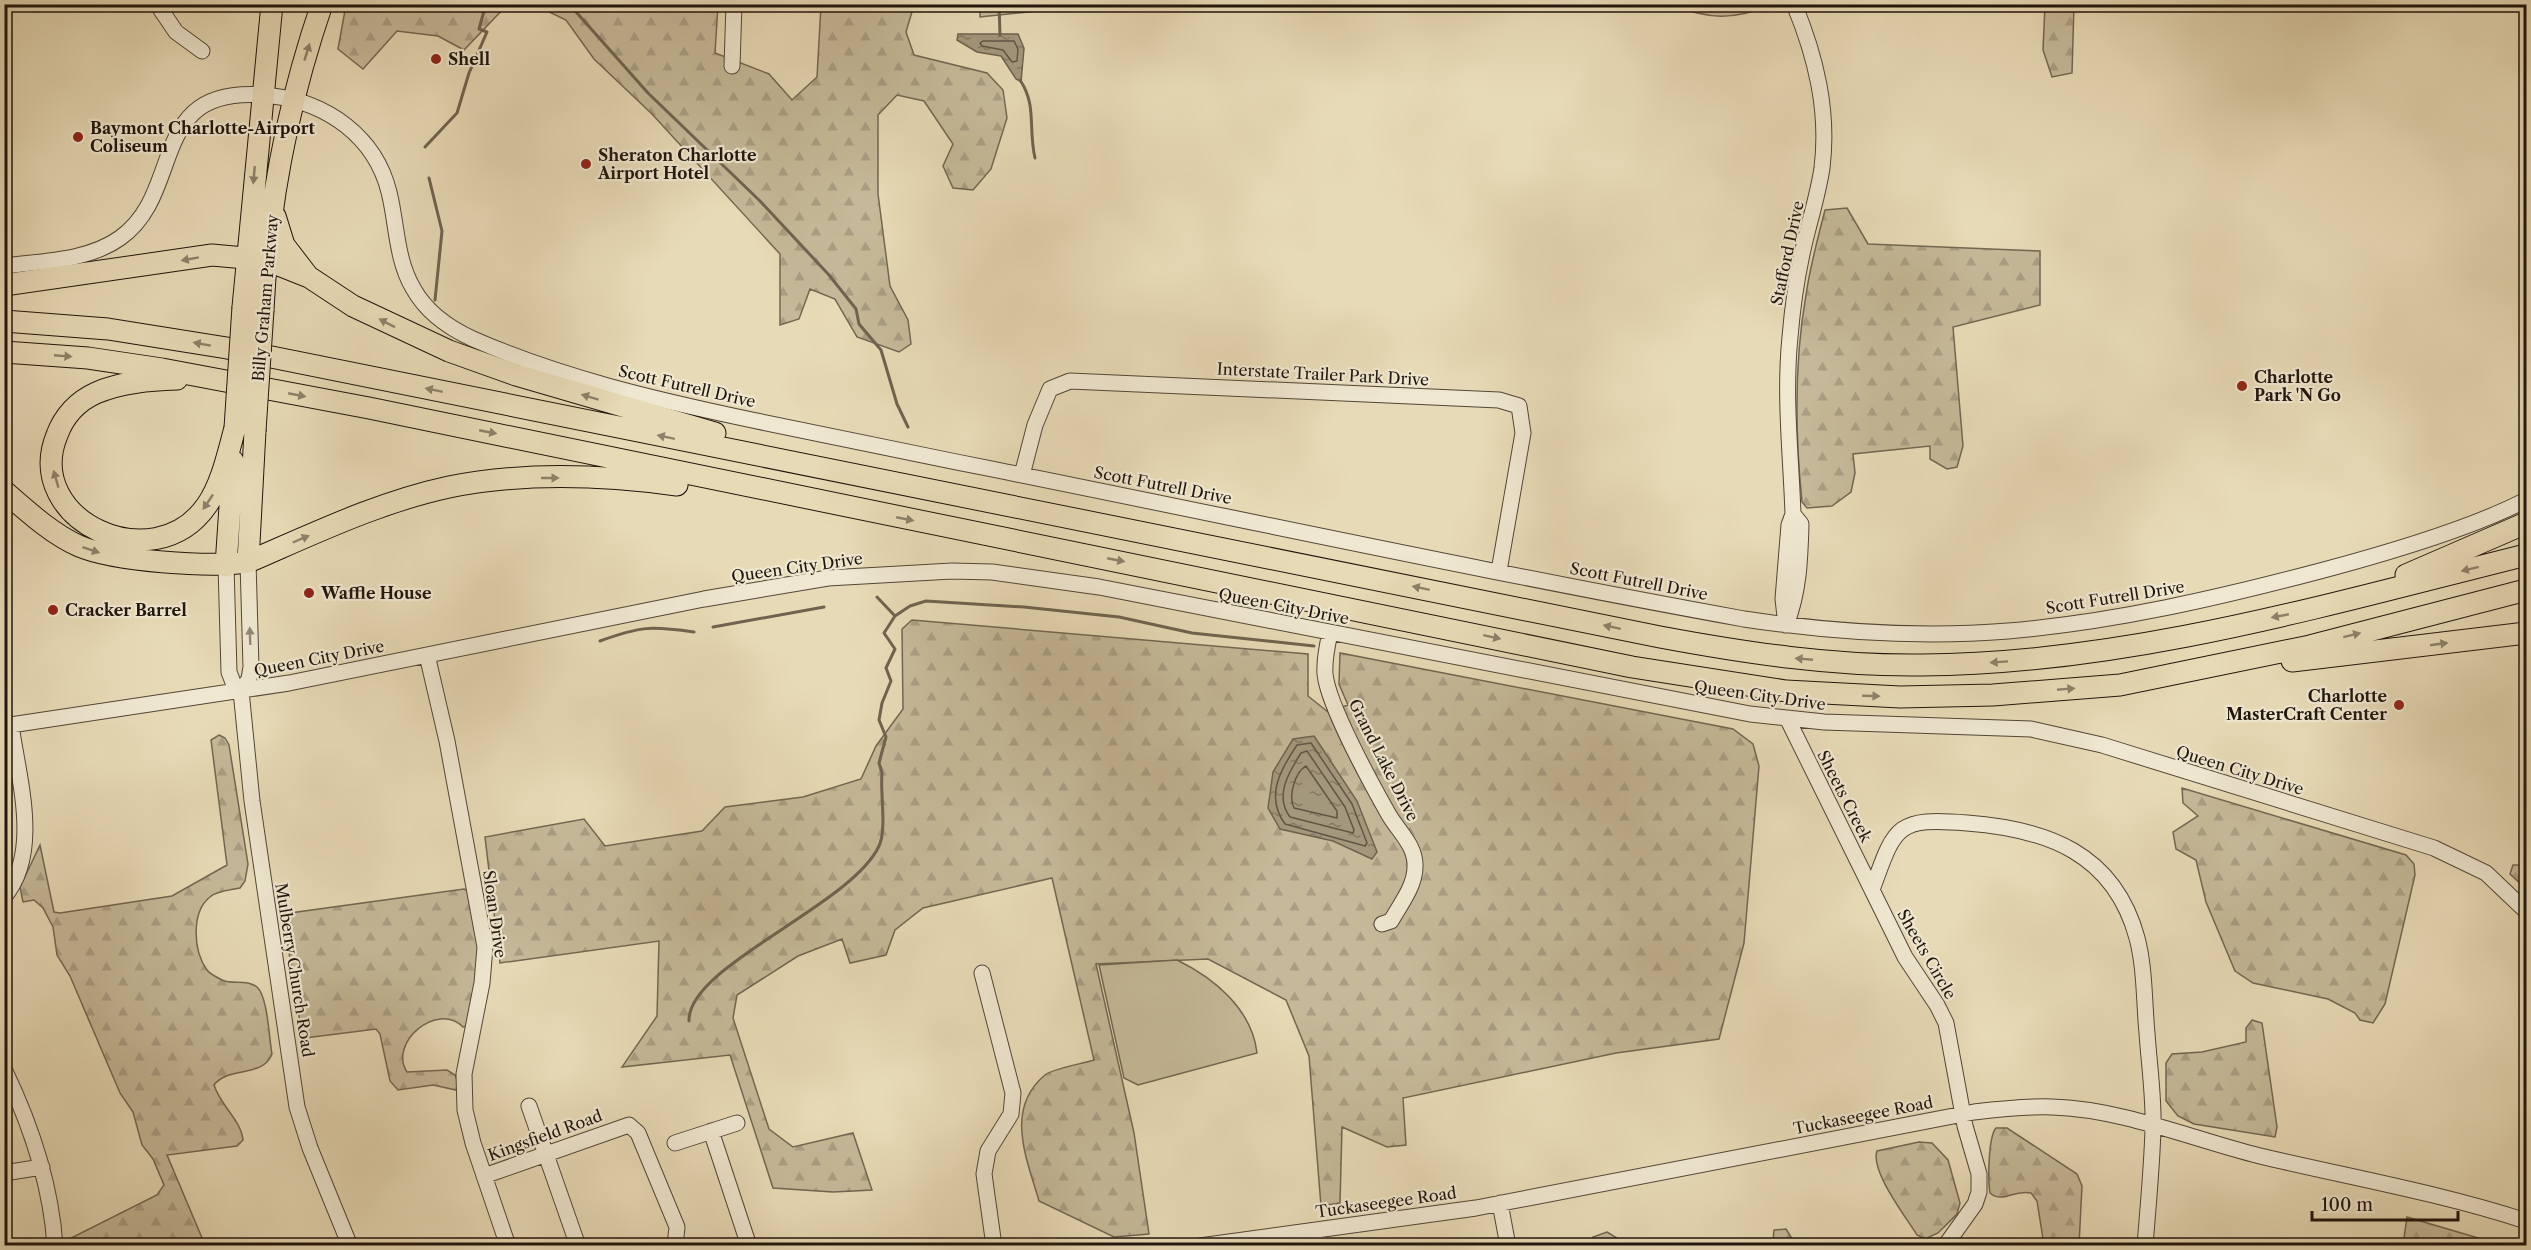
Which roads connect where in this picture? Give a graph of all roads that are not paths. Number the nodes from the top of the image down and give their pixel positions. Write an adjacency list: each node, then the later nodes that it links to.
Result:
1 (157, 4): 6 (street)
2 (272, 4): 8 (highway, Billy Graham Parkway)
3 (322, 4): 9 (highway, Billy Graham Parkway, one-way to 3)
4 (734, 4): 7 (street)
5 (1794, 4): 31 (street, Stafford Drive)
6 (202, 51)
7 (732, 66)
8 (262, 96): 9 (street, Scott Futrell Drive); 11 (highway, Billy Graham Parkway, one-way to 11); 12 (street, Scott Futrell Drive)
9 (294, 100): 10 (highway, Billy Graham Parkway); 20 (street, Scott Futrell Drive)
10 (273, 205): 11 (highway, Billy Graham Parkway); 13 (highway)
11 (257, 259): 13 (highway); 14 (highway, one-way to 14); 18 (highway, Billy Graham Parkway, bridge)
12 (4, 266)
13 (309, 277): 19 (highway, one-way to 13)
14 (4, 285)
15 (4, 321): 19 (highway, one-way to 15)
16 (4, 352): 17 (highway, one-way to 17)
17 (211, 378): 18 (highway, one-way to 17); 23 (highway, one-way to 23)
18 (245, 429): 26 (highway, Billy Graham Parkway); 27 (highway, Billy Graham Parkway)
19 (826, 470): 30 (highway, one-way to 19)
20 (1022, 475): 28 (street, Scott Futrell Drive); 28 (street, Interstate Trailer Park Drive)
21 (4, 491): 27 (highway, one-way to 27)
22 (2526, 500): 31 (street, Scott Futrell Drive)
23 (862, 510): 26 (highway, one-way to 23); 35 (highway, one-way to 35)
24 (2526, 524): 30 (highway)
25 (2526, 555): 30 (highway, one-way to 30)
26 (248, 562): 27 (highway); 36 (street, Mulberry Church Road, one-way to 26)
27 (226, 566): 36 (street, Mulberry Church Road)
28 (1499, 571): 31 (street, Scott Futrell Drive)
29 (2526, 590): 35 (highway, one-way to 29)
30 (2346, 600)
31 (1786, 625)
32 (1330, 633): 34 (street, Queen City Drive); 37 (street, Queen City Drive); 42 (street, Grand Lake Drive)
33 (2526, 633): 35 (highway, one-way to 33)
34 (427, 655): 36 (street, Queen City Drive); 54 (street, Sloan Drive)
35 (2172, 675)
36 (241, 691): 38 (street, Queen City Drive); 59 (street, Mulberry Church Road)
37 (1787, 718): 39 (street, Sheets Creek); 41 (street, Queen City Drive)
38 (8, 725): 40 (street)
39 (1872, 890): 46 (street, Sheets Circle); 48 (street)
40 (6, 893)
41 (2526, 911)
42 (1382, 924)
43 (982, 973): 64 (street)
44 (4, 1069): 52 (street)
45 (530, 1106): 51 (street)
46 (1963, 1114): 48 (street, Tuckaseegee Road); 55 (street, Tuckaseegee Road); 67 (street, Sheets Circle)
47 (737, 1123): 49 (street)
48 (2153, 1126): 56 (street, Tuckaseegee Road); 68 (street)
49 (711, 1131): 50 (street); 63 (street)
50 (675, 1143)
51 (545, 1154): 54 (street, Kingsfield Road); 61 (street); 62 (street, Kingsfield Road)
52 (42, 1167): 53 (street); 58 (street)
53 (4, 1173)
54 (484, 1176): 60 (street, Sloan Drive)
55 (1500, 1203): 57 (street, Tuckaseegee Road); 66 (street)
56 (2526, 1221)
57 (1319, 1238): 65 (street, Tuckaseegee Road)
58 (55, 1245)
59 (350, 1245)
60 (508, 1245)
61 (578, 1245)
62 (675, 1245)
63 (749, 1245)
64 (994, 1245)
65 (1200, 1245)
66 (1508, 1245)
67 (1945, 1245)
68 (2145, 1245)

